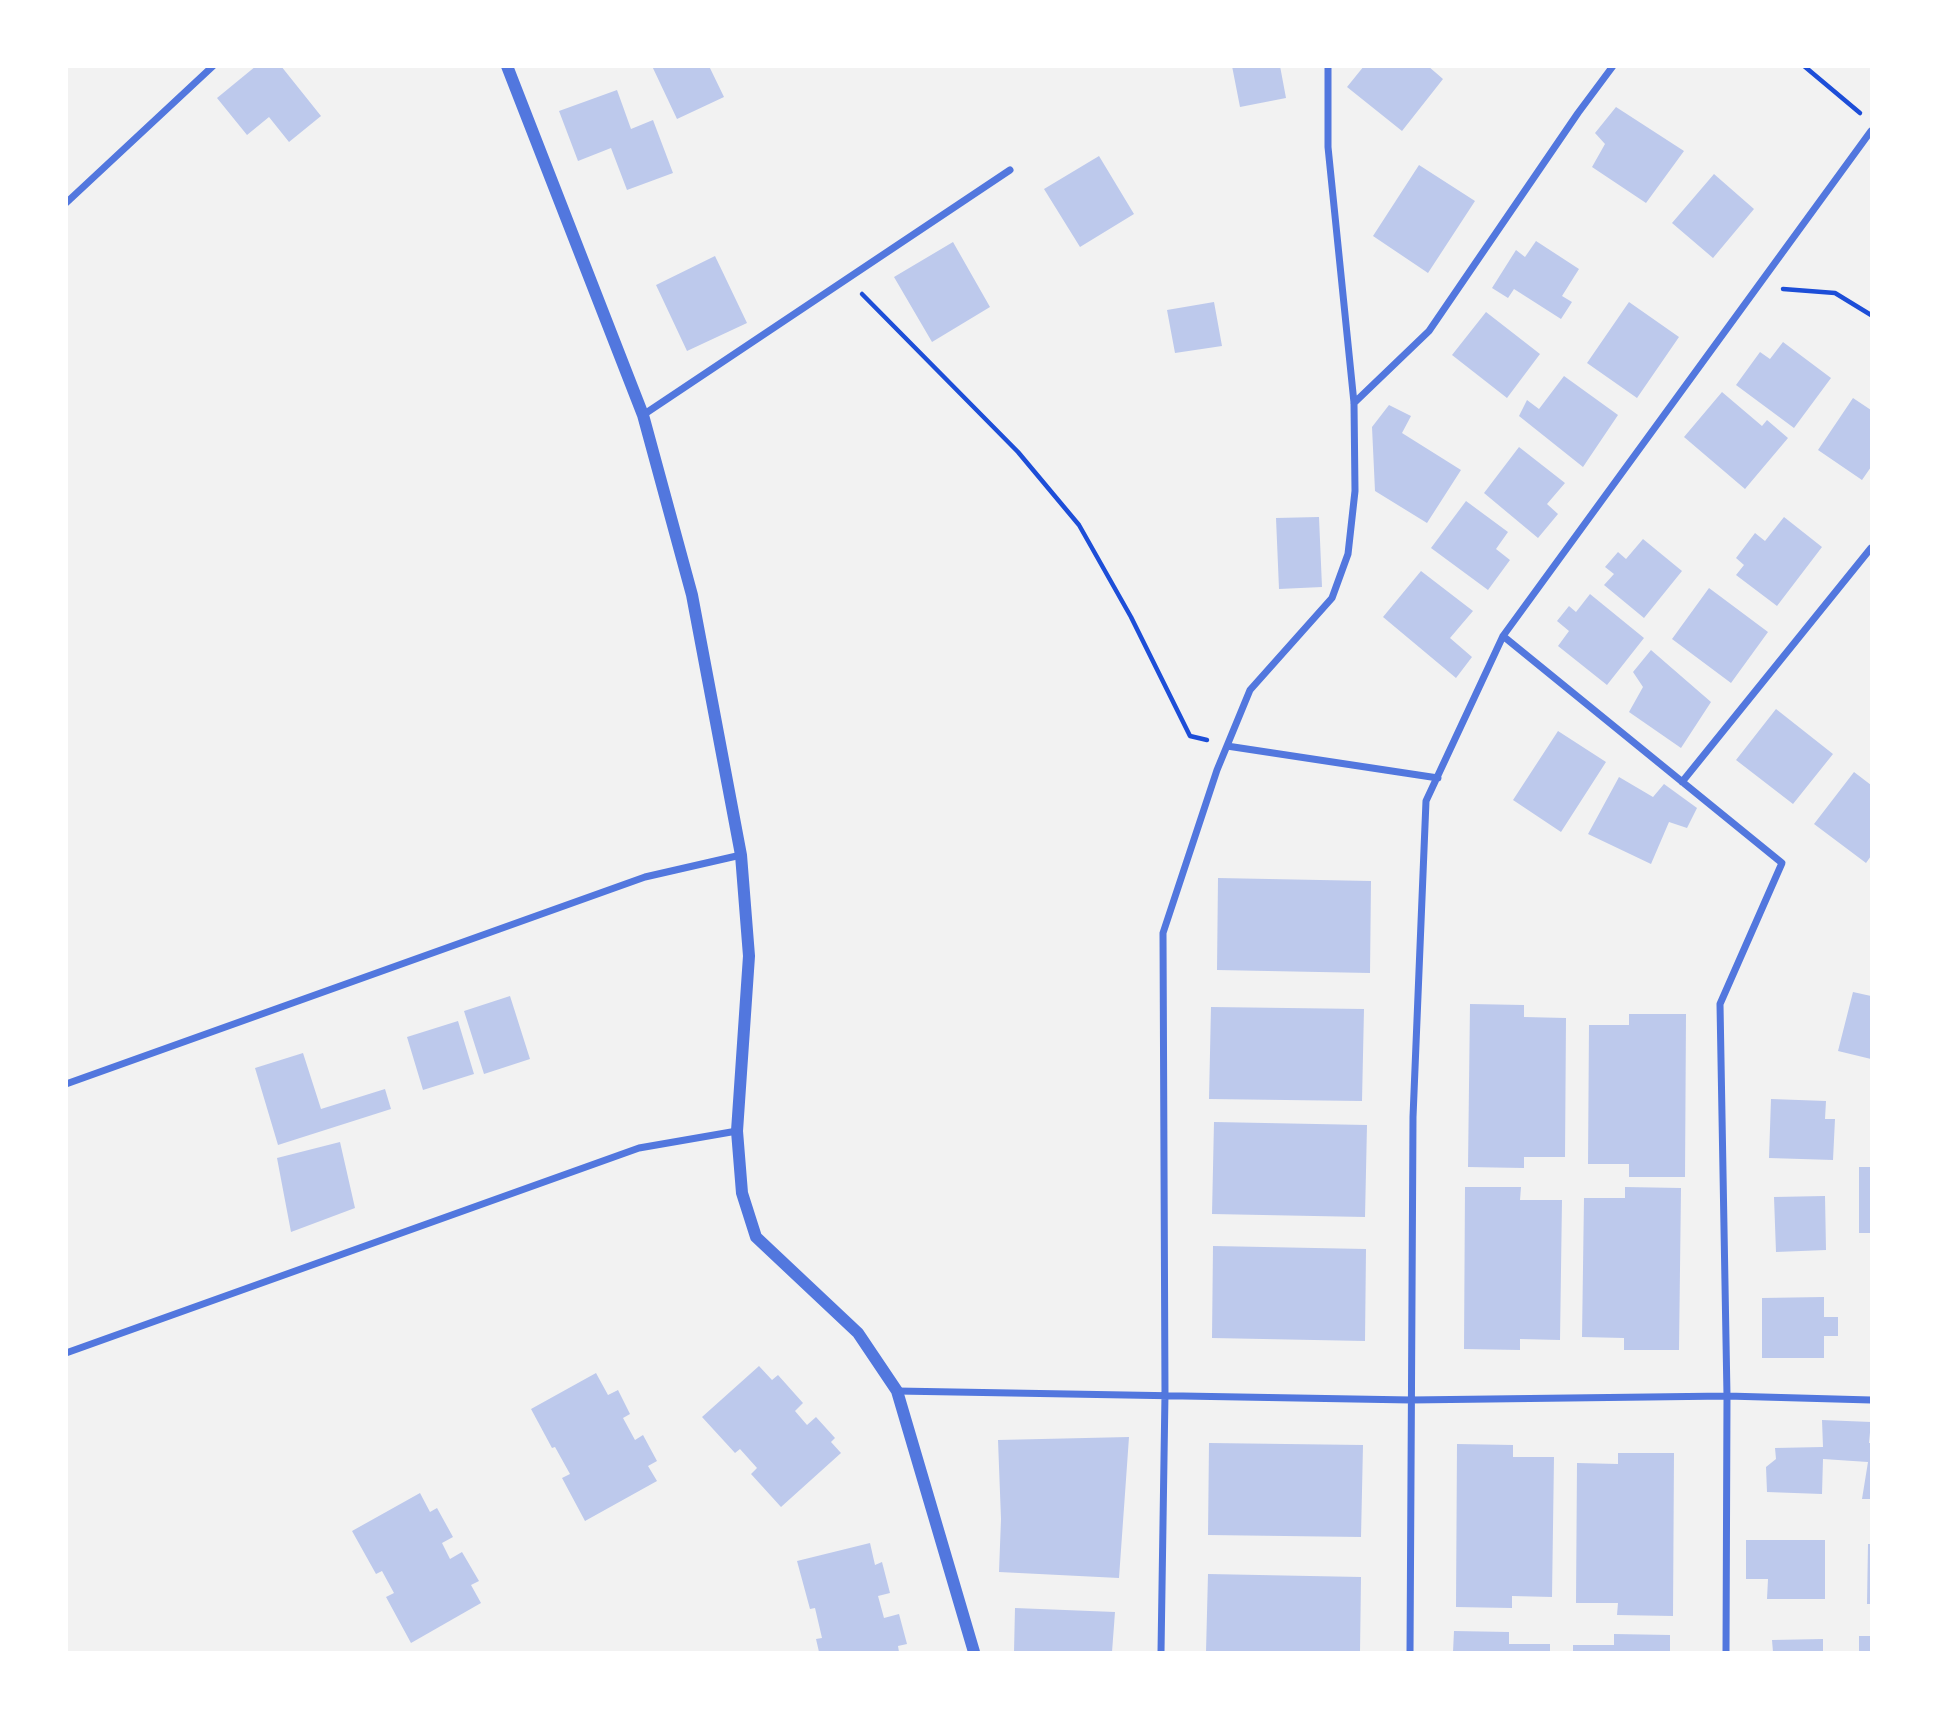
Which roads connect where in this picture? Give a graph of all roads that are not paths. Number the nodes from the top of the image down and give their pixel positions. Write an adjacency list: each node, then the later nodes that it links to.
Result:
1 (213, 66): 7 (street)
2 (507, 66): 9 (street)
3 (1328, 66): 8 (street)
4 (1613, 66): 8 (street)
5 (1871, 131): 11 (street)
6 (1010, 170): 9 (street)
7 (66, 204)
8 (1353, 402): 12 (street)
9 (643, 415): 15 (street)
10 (1871, 548): 14 (street)
11 (1503, 636): 13 (street); 14 (street)
12 (1227, 746): 13 (street); 20 (street)
13 (1438, 778): 22 (street)
14 (1682, 782): 21 (street)
15 (741, 855): 16 (street); 17 (street)
16 (66, 1084)
17 (737, 1131): 18 (street); 19 (street)
18 (66, 1353)
19 (897, 1391): 20 (street); 24 (street)
20 (1165, 1394): 22 (street); 25 (street)
21 (1727, 1396): 22 (street); 23 (street); 27 (street)
22 (1411, 1399): 26 (street)
23 (1871, 1400)
24 (974, 1653)
25 (1161, 1653)
26 (1410, 1653)
27 (1726, 1653)

